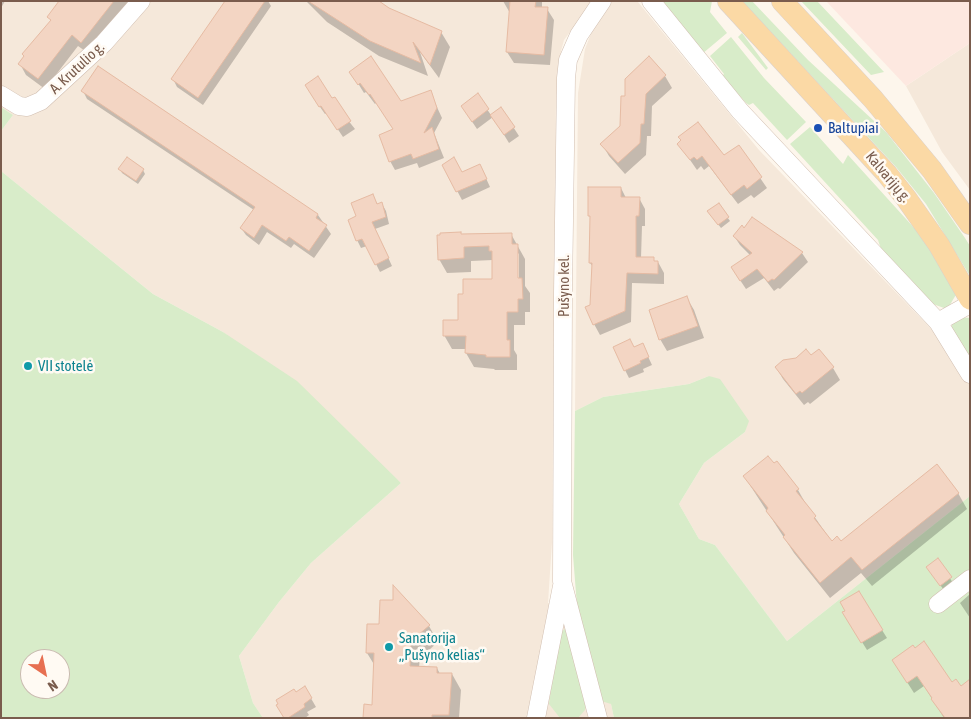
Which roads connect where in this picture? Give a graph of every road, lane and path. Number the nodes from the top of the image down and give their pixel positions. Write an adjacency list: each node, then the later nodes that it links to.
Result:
1 (141, 1): 6 (street, A. Krutulio g.)
2 (602, 1): 13 (street, Pušyno kel.)
3 (650, 1): 10 (street)
4 (728, 1): 8 (main road, Kalvarijų g.)
5 (782, 1): 7 (main road)
6 (1, 95)
7 (970, 224)
8 (970, 299)
9 (970, 304): 10 (street)
10 (938, 322): 11 (street)
11 (970, 374)
12 (970, 579): 14 (street)
13 (562, 581): 15 (street, Pušyno kel.); 16 (street, Pušyno kel.)
14 (938, 604)
15 (536, 718)
16 (598, 718)

